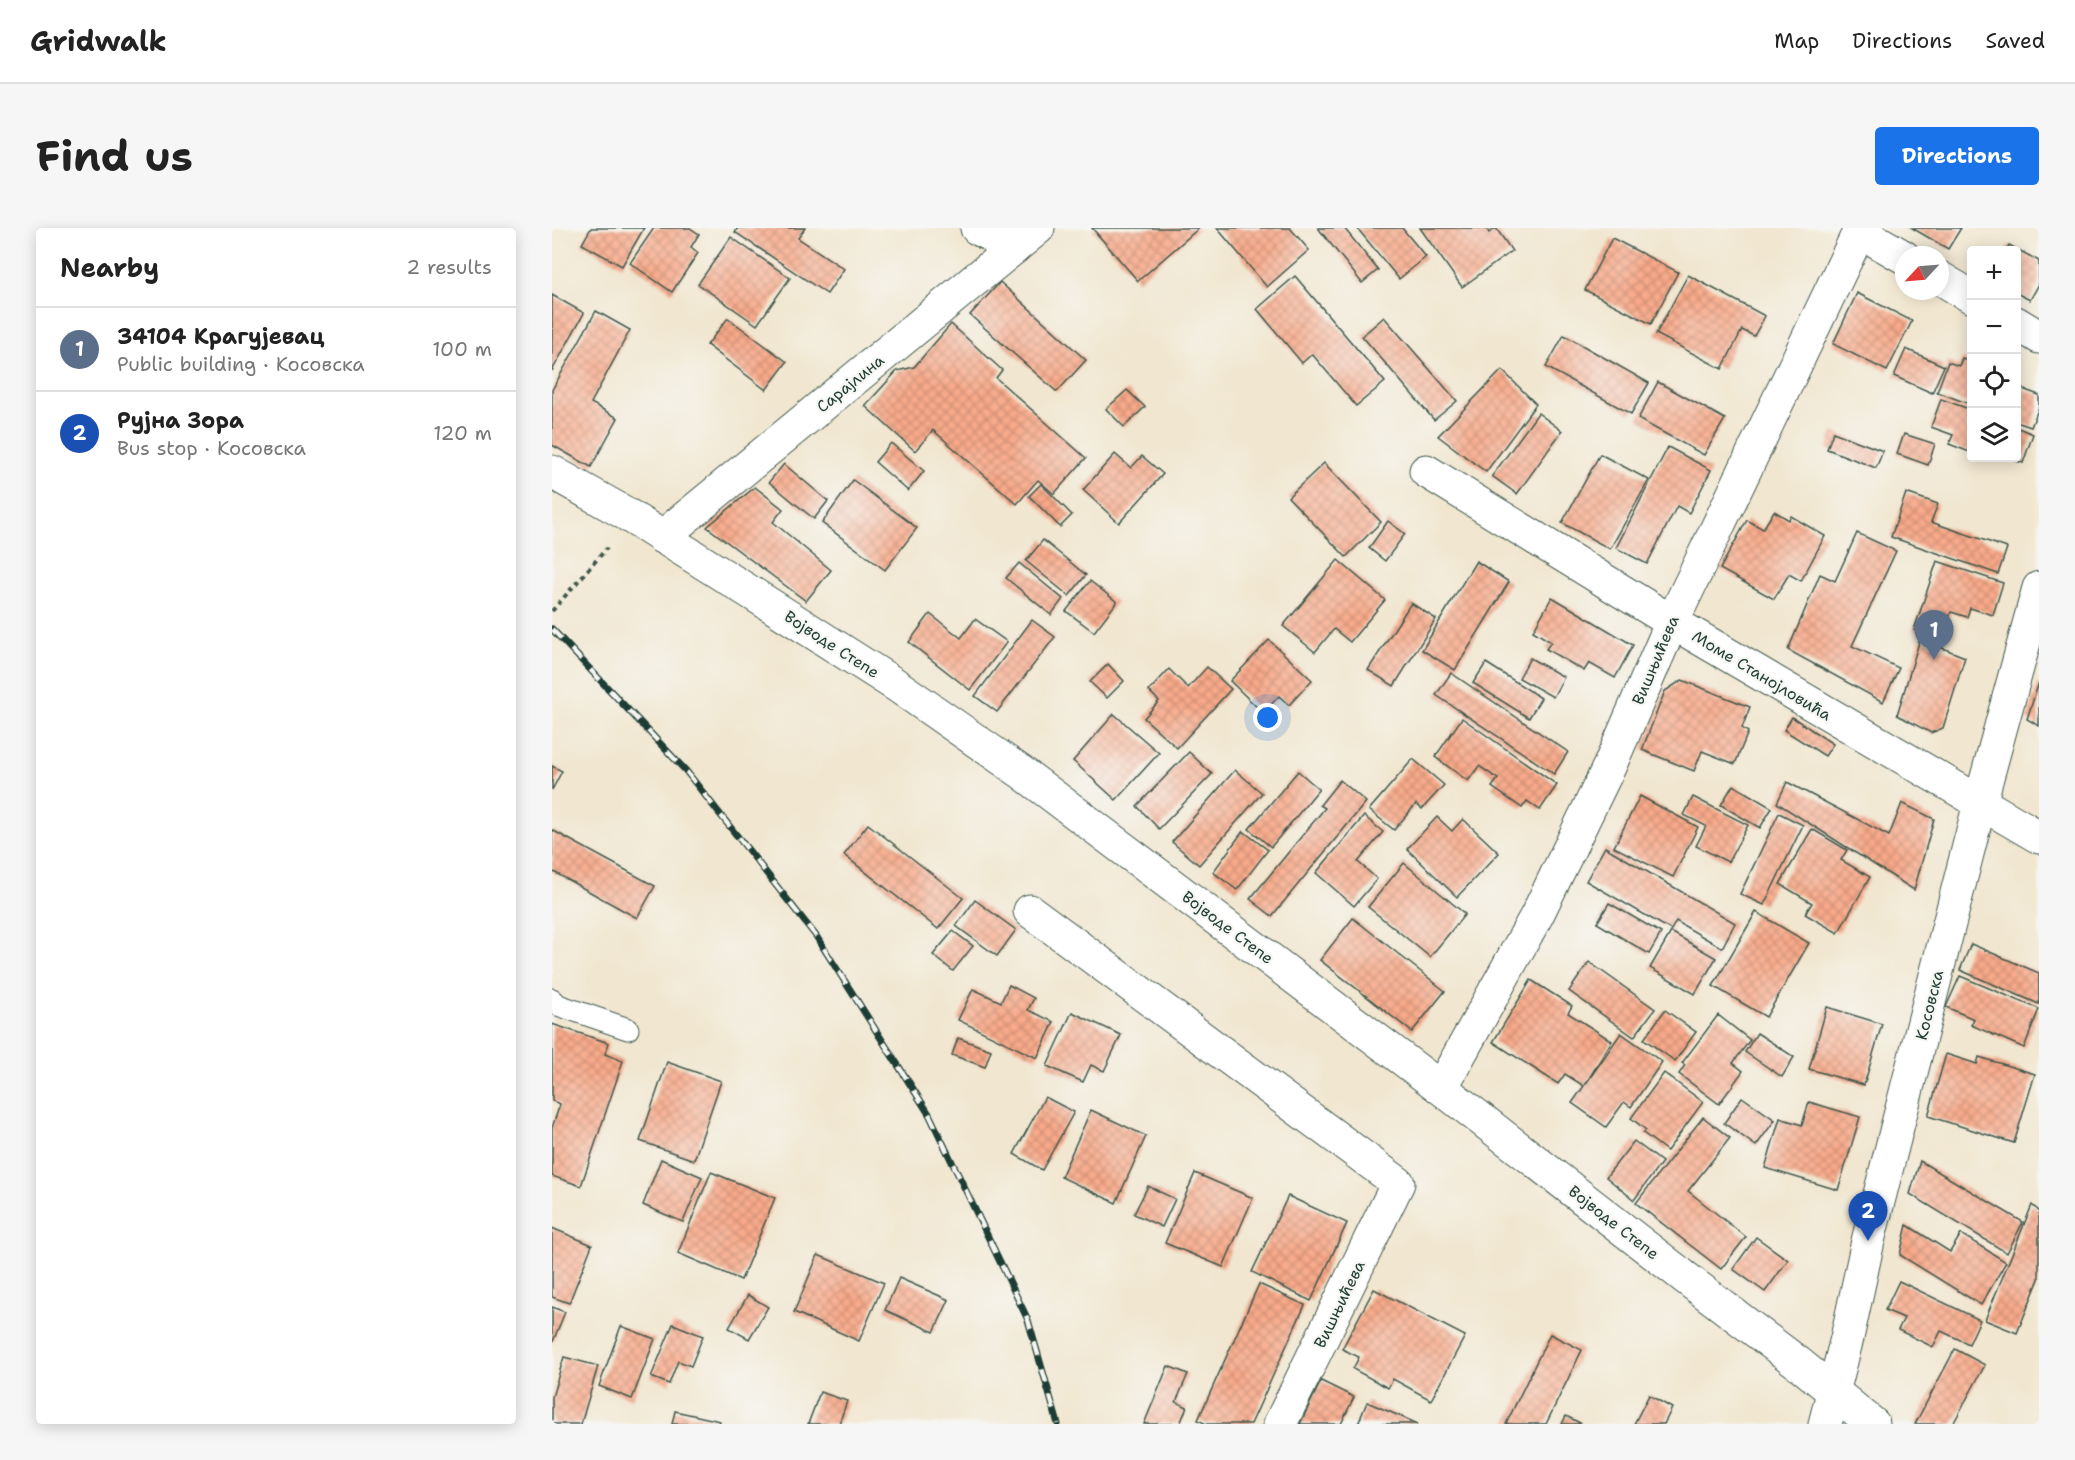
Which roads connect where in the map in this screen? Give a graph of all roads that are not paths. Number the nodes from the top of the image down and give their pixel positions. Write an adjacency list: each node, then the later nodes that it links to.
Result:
1 (978, 228): 3 (street)
2 (1860, 229): 4 (street); 13 (street, Вишњићева)
3 (1026, 238): 11 (street, Сарајлина)
4 (1895, 251)
5 (1949, 284): 6 (street)
6 (1967, 295)
7 (2021, 326): 8 (street)
8 (2039, 337)
9 (1425, 471): 13 (street, Моме Станојловића)
10 (552, 472): 11 (street, Војводе Степе)
11 (662, 537): 19 (street, Војводе Степе)
12 (2039, 588): 14 (street, Косовска)
13 (1672, 621): 14 (street, Моме Станојловића); 19 (street, Вишњићева)
14 (1980, 803): 15 (street, Моме Станојловића); 20 (street, Косовска)
15 (2039, 837)
16 (1030, 911): 21 (street, Вишњићева)
17 (552, 999): 18 (lane)
18 (628, 1029)
19 (1441, 1088): 20 (street, Војводе Степе)
20 (1833, 1393): 22 (street, Косовска); 23 (street, Војводе Степе)
21 (1280, 1424)
22 (1825, 1424)
23 (1873, 1424)

